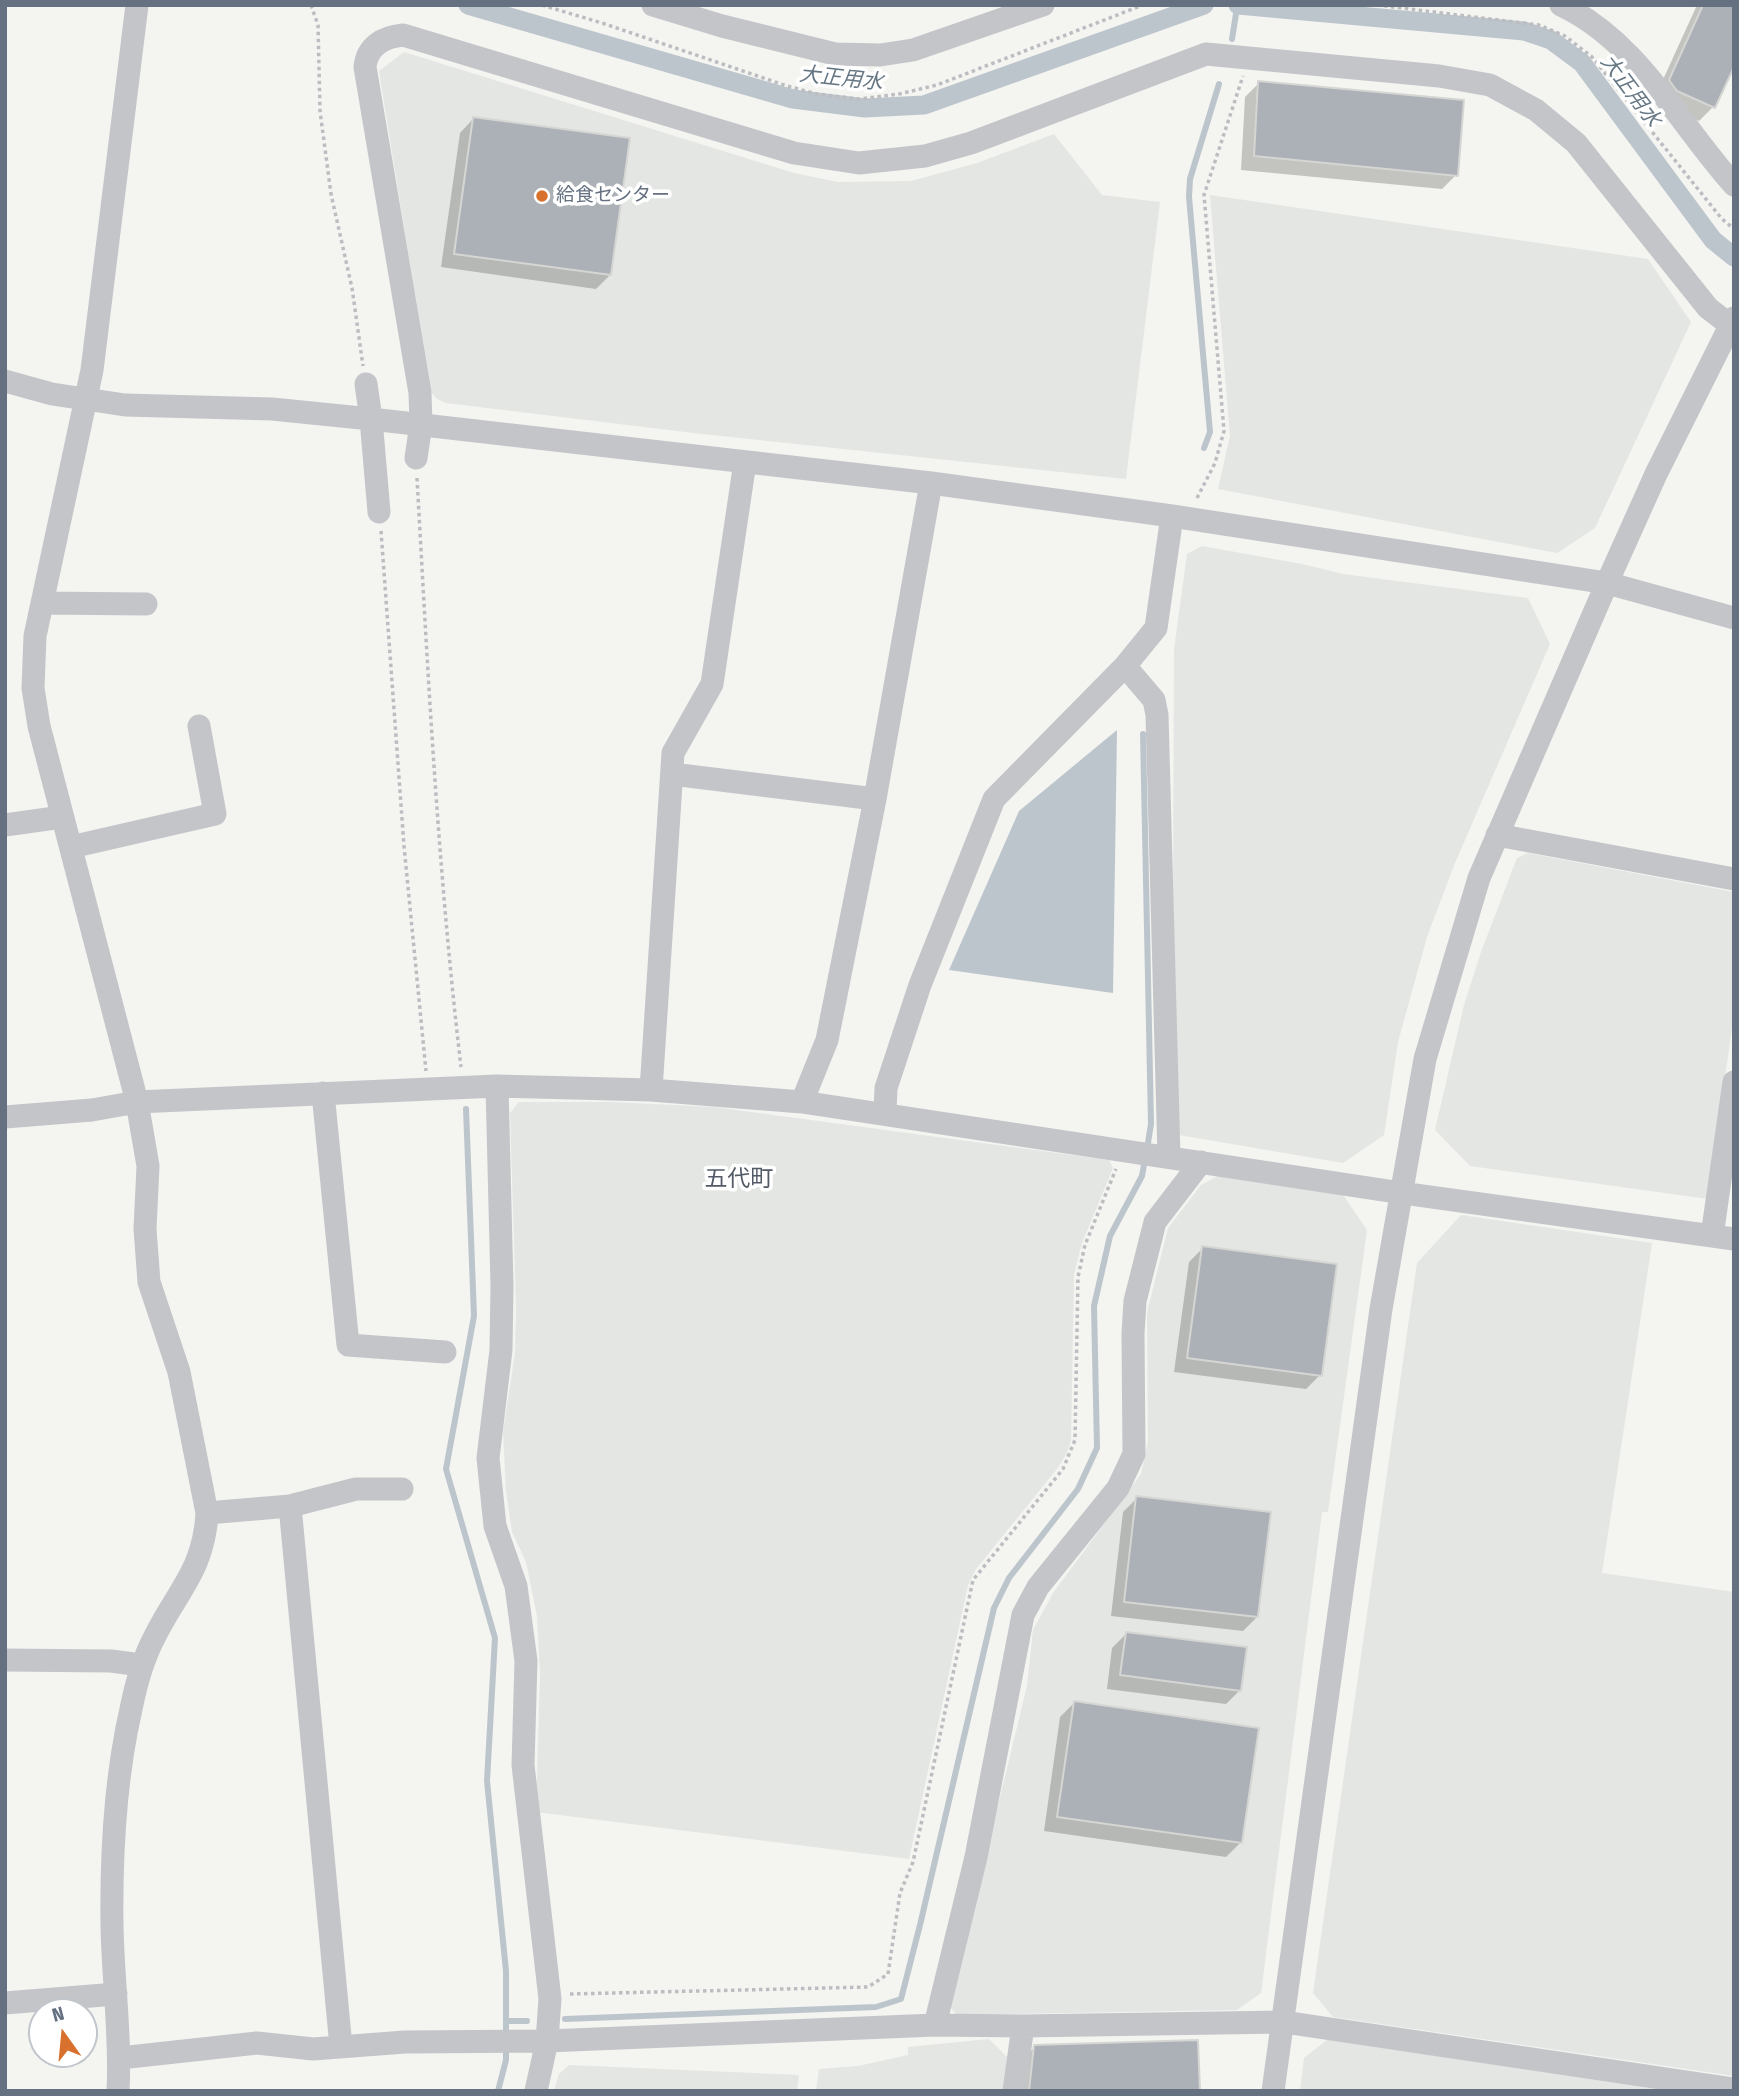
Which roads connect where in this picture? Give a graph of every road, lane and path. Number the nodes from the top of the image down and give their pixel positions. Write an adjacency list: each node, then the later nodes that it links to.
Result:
1 (137, 5): 13 (street)
2 (311, 5): 12 (path)
3 (653, 5): 6 (street)
4 (1377, 5): 9 (path)
5 (1561, 5): 8 (street)
6 (1032, 7)
7 (1249, 58): 10 (street); 15 (street); 19 (path)
8 (1734, 185)
9 (1734, 229)
10 (1732, 321): 22 (street)
11 (5, 381): 13 (street)
12 (366, 384): 14 (street)
13 (87, 400): 14 (street); 23 (street)
14 (371, 419): 15 (street); 20 (street)
15 (421, 424): 16 (street); 17 (street)
16 (416, 457): 37 (path)
17 (745, 462): 18 (street); 28 (street)
18 (931, 483): 21 (street); 29 (street)
19 (1197, 498)
20 (379, 512): 38 (path)
21 (1172, 516): 22 (street); 26 (street)
22 (1606, 583): 25 (street); 32 (street)
23 (42, 603): 24 (street); 30 (street)
24 (146, 604)
25 (1734, 618)
26 (1125, 666): 43 (street); 46 (street)
27 (199, 726): 33 (street)
28 (672, 774): 29 (street); 39 (street)
29 (875, 799): 42 (street)
30 (62, 817): 31 (street); 33 (street)
31 (5, 825)
32 (1497, 835): 34 (street); 48 (street)
33 (71, 847): 41 (street)
34 (1734, 878)
35 (1734, 1082): 49 (street)
36 (497, 1086): 37 (street); 39 (street); 57 (street)
37 (464, 1087): 38 (street)
38 (428, 1088): 40 (street)
39 (651, 1090): 42 (street)
40 (323, 1093): 41 (street); 50 (street)
41 (137, 1102): 44 (street); 53 (street)
42 (802, 1102): 43 (street)
43 (885, 1113): 45 (street)
44 (5, 1117)
45 (1122, 1150): 46 (street); 57 (path)
46 (1169, 1157): 47 (street)
47 (1201, 1163): 48 (street); 60 (street)
48 (1402, 1193): 49 (street); 59 (street)
49 (1723, 1237)
50 (445, 1352)
51 (402, 1489): 52 (street)
52 (290, 1506): 53 (street); 63 (street)
53 (207, 1513): 55 (street)
54 (5, 1660): 55 (street)
55 (142, 1665): 56 (street)
56 (116, 1994): 58 (street); 64 (street)
57 (550, 1998): 62 (street)
58 (5, 2003)
59 (1283, 2022): 61 (street); 65 (street); 69 (street)
60 (935, 2025): 61 (street); 62 (street)
61 (1023, 2026): 68 (street)
62 (547, 2041): 63 (street); 67 (street)
63 (341, 2047): 64 (street)
64 (120, 2058): 66 (street)
65 (1734, 2089)
66 (118, 2091)
67 (536, 2091)
68 (1014, 2091)
69 (1273, 2091)

